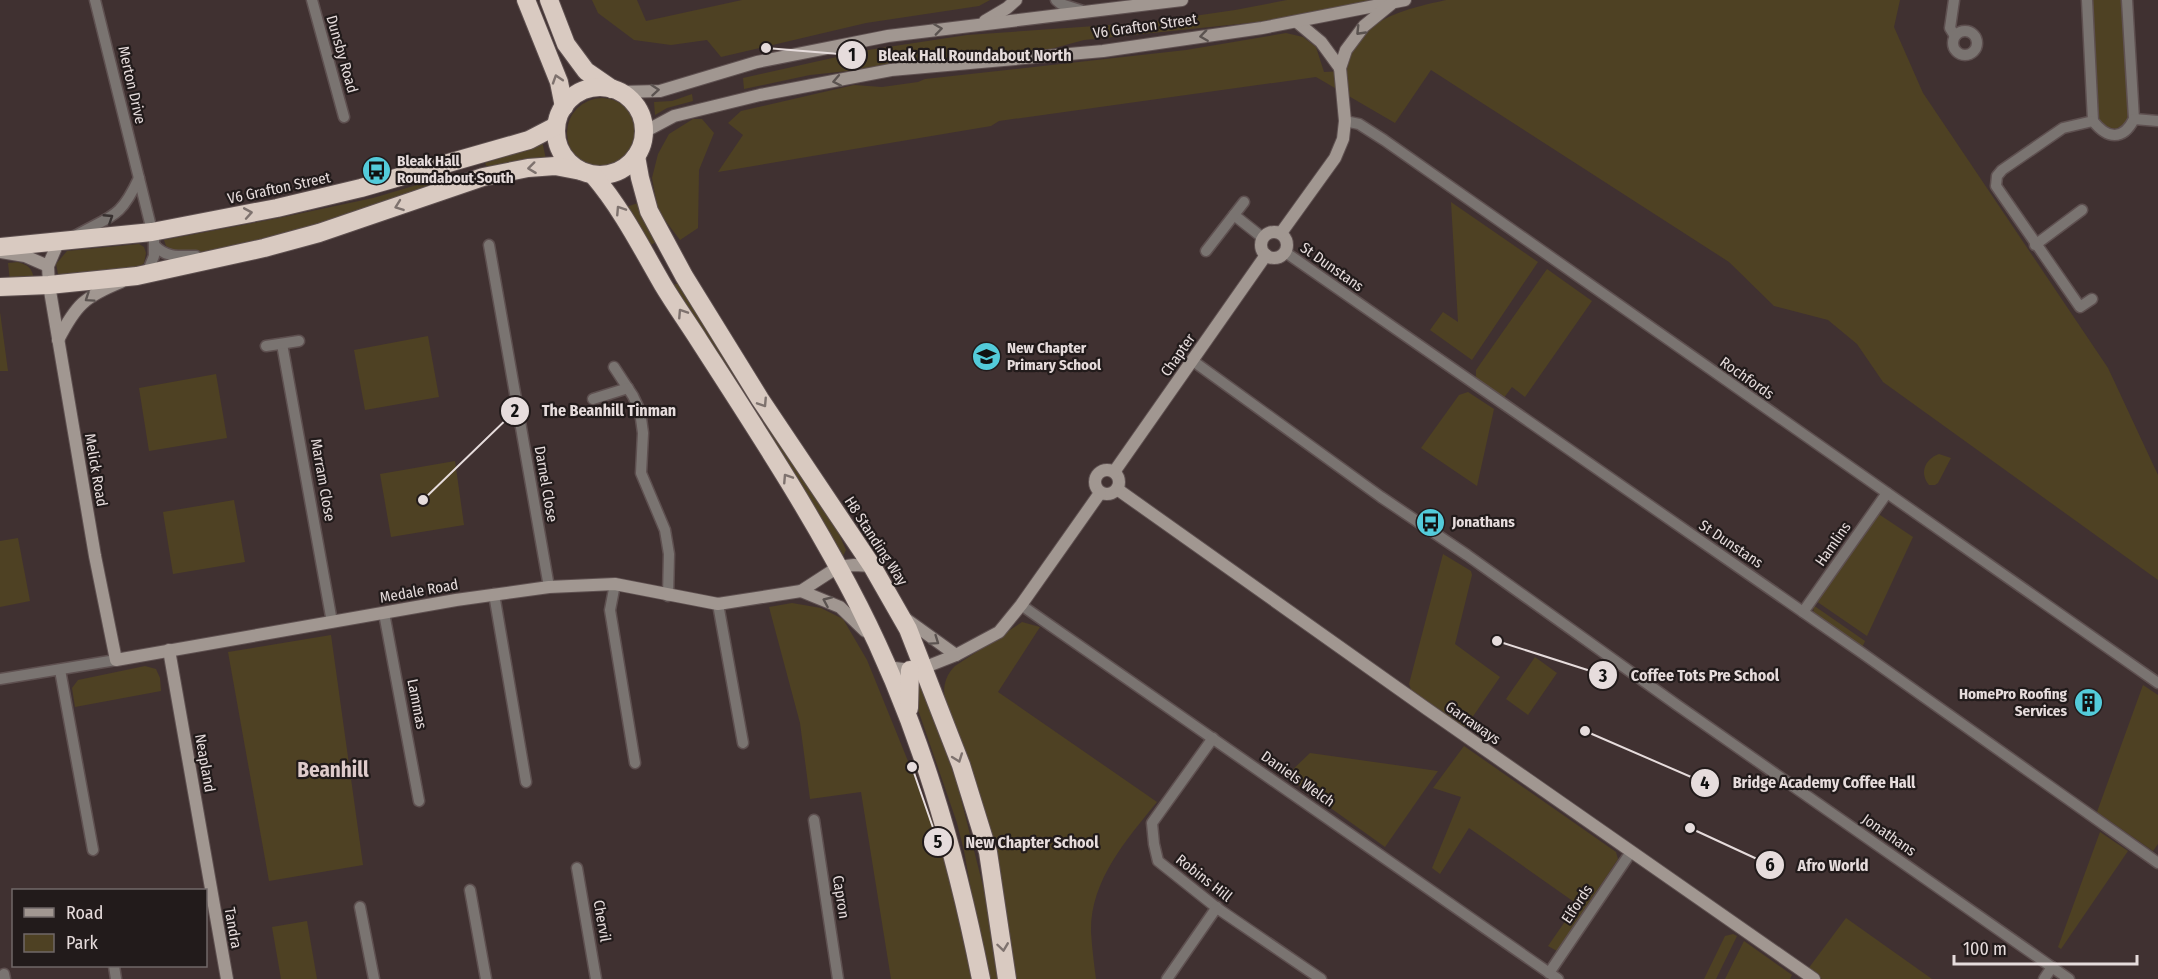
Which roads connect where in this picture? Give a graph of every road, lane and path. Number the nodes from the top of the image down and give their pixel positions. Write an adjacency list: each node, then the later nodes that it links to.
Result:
1 (95, 0): 28 (street, Merton Drive)
2 (312, 0): 19 (street, Dunsby Road)
3 (1016, 0): 14 (street)
4 (1056, 0): 12 (street)
5 (1182, 0): 12 (street, V6 Grafton Street)
6 (1954, 0): 15 (street)
7 (2087, 0): 22 (street)
8 (2127, 0): 20 (street)
9 (549, 1): 17 (highway)
10 (1399, 1): 13 (street, V6 Grafton Street); 16 (street, one-way to 16)
11 (528, 6): 18 (highway, one-way to 11)
12 (1084, 12): 14 (street, V6 Grafton Street)
13 (1297, 22): 16 (street); 25 (street, V6 Grafton Street, one-way to 25)
14 (982, 24): 17 (street, V6 Grafton Street, one-way to 14)
15 (1955, 36)
16 (1340, 68): 21 (street)
17 (616, 91): 18 (highway); 25 (highway)
18 (564, 107): 24 (highway)
19 (344, 117)
20 (2134, 119): 22 (street); 23 (street)
21 (1345, 121): 32 (street); 59 (street, Rochfords)
22 (2093, 121): 37 (street)
23 (2158, 121)
24 (556, 126): 27 (highway); 34 (highway, V6 Grafton Street, one-way to 24)
25 (644, 132): 26 (highway)
26 (636, 156): 27 (highway); 60 (highway, H8 Standing Way, one-way to 60)
27 (587, 173): 41 (highway, V6 Grafton Street, one-way to 41); 61 (highway, one-way to 27)
28 (139, 178): 34 (street, Merton Drive); 35 (street, one-way to 28)
29 (1244, 202): 31 (street)
30 (2082, 210): 37 (street)
31 (1234, 215): 33 (street); 39 (street)
32 (1281, 233): 33 (street); 40 (street)
33 (1263, 238): 42 (street)
34 (154, 239): 35 (highway, V6 Grafton Street); 41 (street, V6 Grafton Street); 44 (street)
35 (61, 242): 38 (highway, V6 Grafton Street); 43 (street)
36 (489, 245): 64 (street, Darnel Close)
37 (2036, 245): 47 (street)
38 (4, 250): 43 (street)
39 (1206, 251)
40 (1285, 252): 42 (street); 71 (street, St Dunstans)
41 (232, 255): 44 (highway, V6 Grafton Street)
42 (1266, 255): 52 (street, Chapter)
43 (48, 266): 45 (street, Melick Road)
44 (142, 274): 45 (highway, V6 Grafton Street); 48 (street, one-way to 48)
45 (49, 285): 46 (highway, V6 Grafton Street); 48 (street, Melick Road)
46 (7, 286)
47 (2092, 299)
48 (58, 339): 77 (street, Melick Road)
49 (299, 341): 50 (street)
50 (282, 344): 51 (street); 73 (street, Marram Close)
51 (266, 346)
52 (1192, 361): 56 (street, Chapter); 98 (street, Jonathans)
53 (614, 367): 54 (street)
54 (628, 387): 55 (street); 67 (street)
55 (593, 399)
56 (1114, 472): 57 (street); 58 (street)
57 (1117, 489): 58 (street); 91 (street, Garraways)
58 (1100, 493): 69 (street)
59 (1887, 493): 71 (street, Hamlins); 82 (street, Rochfords)
60 (844, 525): 61 (highway); 62 (highway, H8 Standing Way)
61 (846, 566): 62 (street); 65 (street, Medale Road); 70 (highway)
62 (872, 566): 74 (highway, H8 Standing Way)
63 (615, 584): 64 (street, Medale Road); 67 (street, Medale Road); 86 (street)
64 (549, 587): 66 (street, Medale Road)
65 (801, 591): 68 (street, Medale Road); 70 (street, one-way to 65)
66 (494, 594): 72 (street, Medale Road); 87 (street)
67 (668, 596): 68 (street, Medale Road)
68 (718, 604): 85 (street)
69 (1021, 604): 76 (street); 84 (street, Daniels Welch)
70 (855, 611): 78 (highway)
71 (1803, 612): 92 (street, St Dunstans)
72 (384, 613): 73 (street, Medale Road); 88 (street, Lammas)
73 (332, 622): 75 (street, Medale Road)
74 (908, 623): 76 (street, one-way to 76); 79 (highway, H8 Standing Way)
75 (169, 650): 77 (street, Medale Road); 94 (street, Neapland)
76 (956, 655): 79 (street)
77 (116, 660): 80 (street, Medale Road)
78 (887, 667): 79 (street); 83 (highway)
79 (916, 669): 83 (highway); 106 (highway, H8 Standing Way, one-way to 106)
80 (60, 670): 81 (street, Medale Road); 90 (street)
81 (0, 680)
82 (2158, 683)
83 (909, 719): 105 (highway)
84 (1213, 738): 97 (street, Robins Hill); 99 (street, Daniels Welch)
85 (743, 743)
86 (635, 763)
87 (526, 782)
88 (419, 801)
89 (814, 820): 104 (street, Capron)
90 (93, 850)
91 (1631, 852): 99 (street, Elfords); 109 (street, Garraways)
92 (2158, 862)
93 (578, 868): 103 (street, Chervil)
94 (210, 882): 100 (street, Tandra)
95 (470, 890): 102 (street)
96 (360, 907): 101 (street)
97 (1217, 907): 107 (street); 108 (street, Robins Hill)
98 (2052, 967): 110 (street); 111 (street, Jonathans)
99 (1553, 976)
100 (227, 979)
101 (374, 979)
102 (486, 979)
103 (596, 979)
104 (838, 979)
105 (981, 979)
106 (1007, 979)
107 (1167, 979)
108 (1321, 979)
109 (1814, 979)
110 (2044, 979)
111 (2069, 979)

